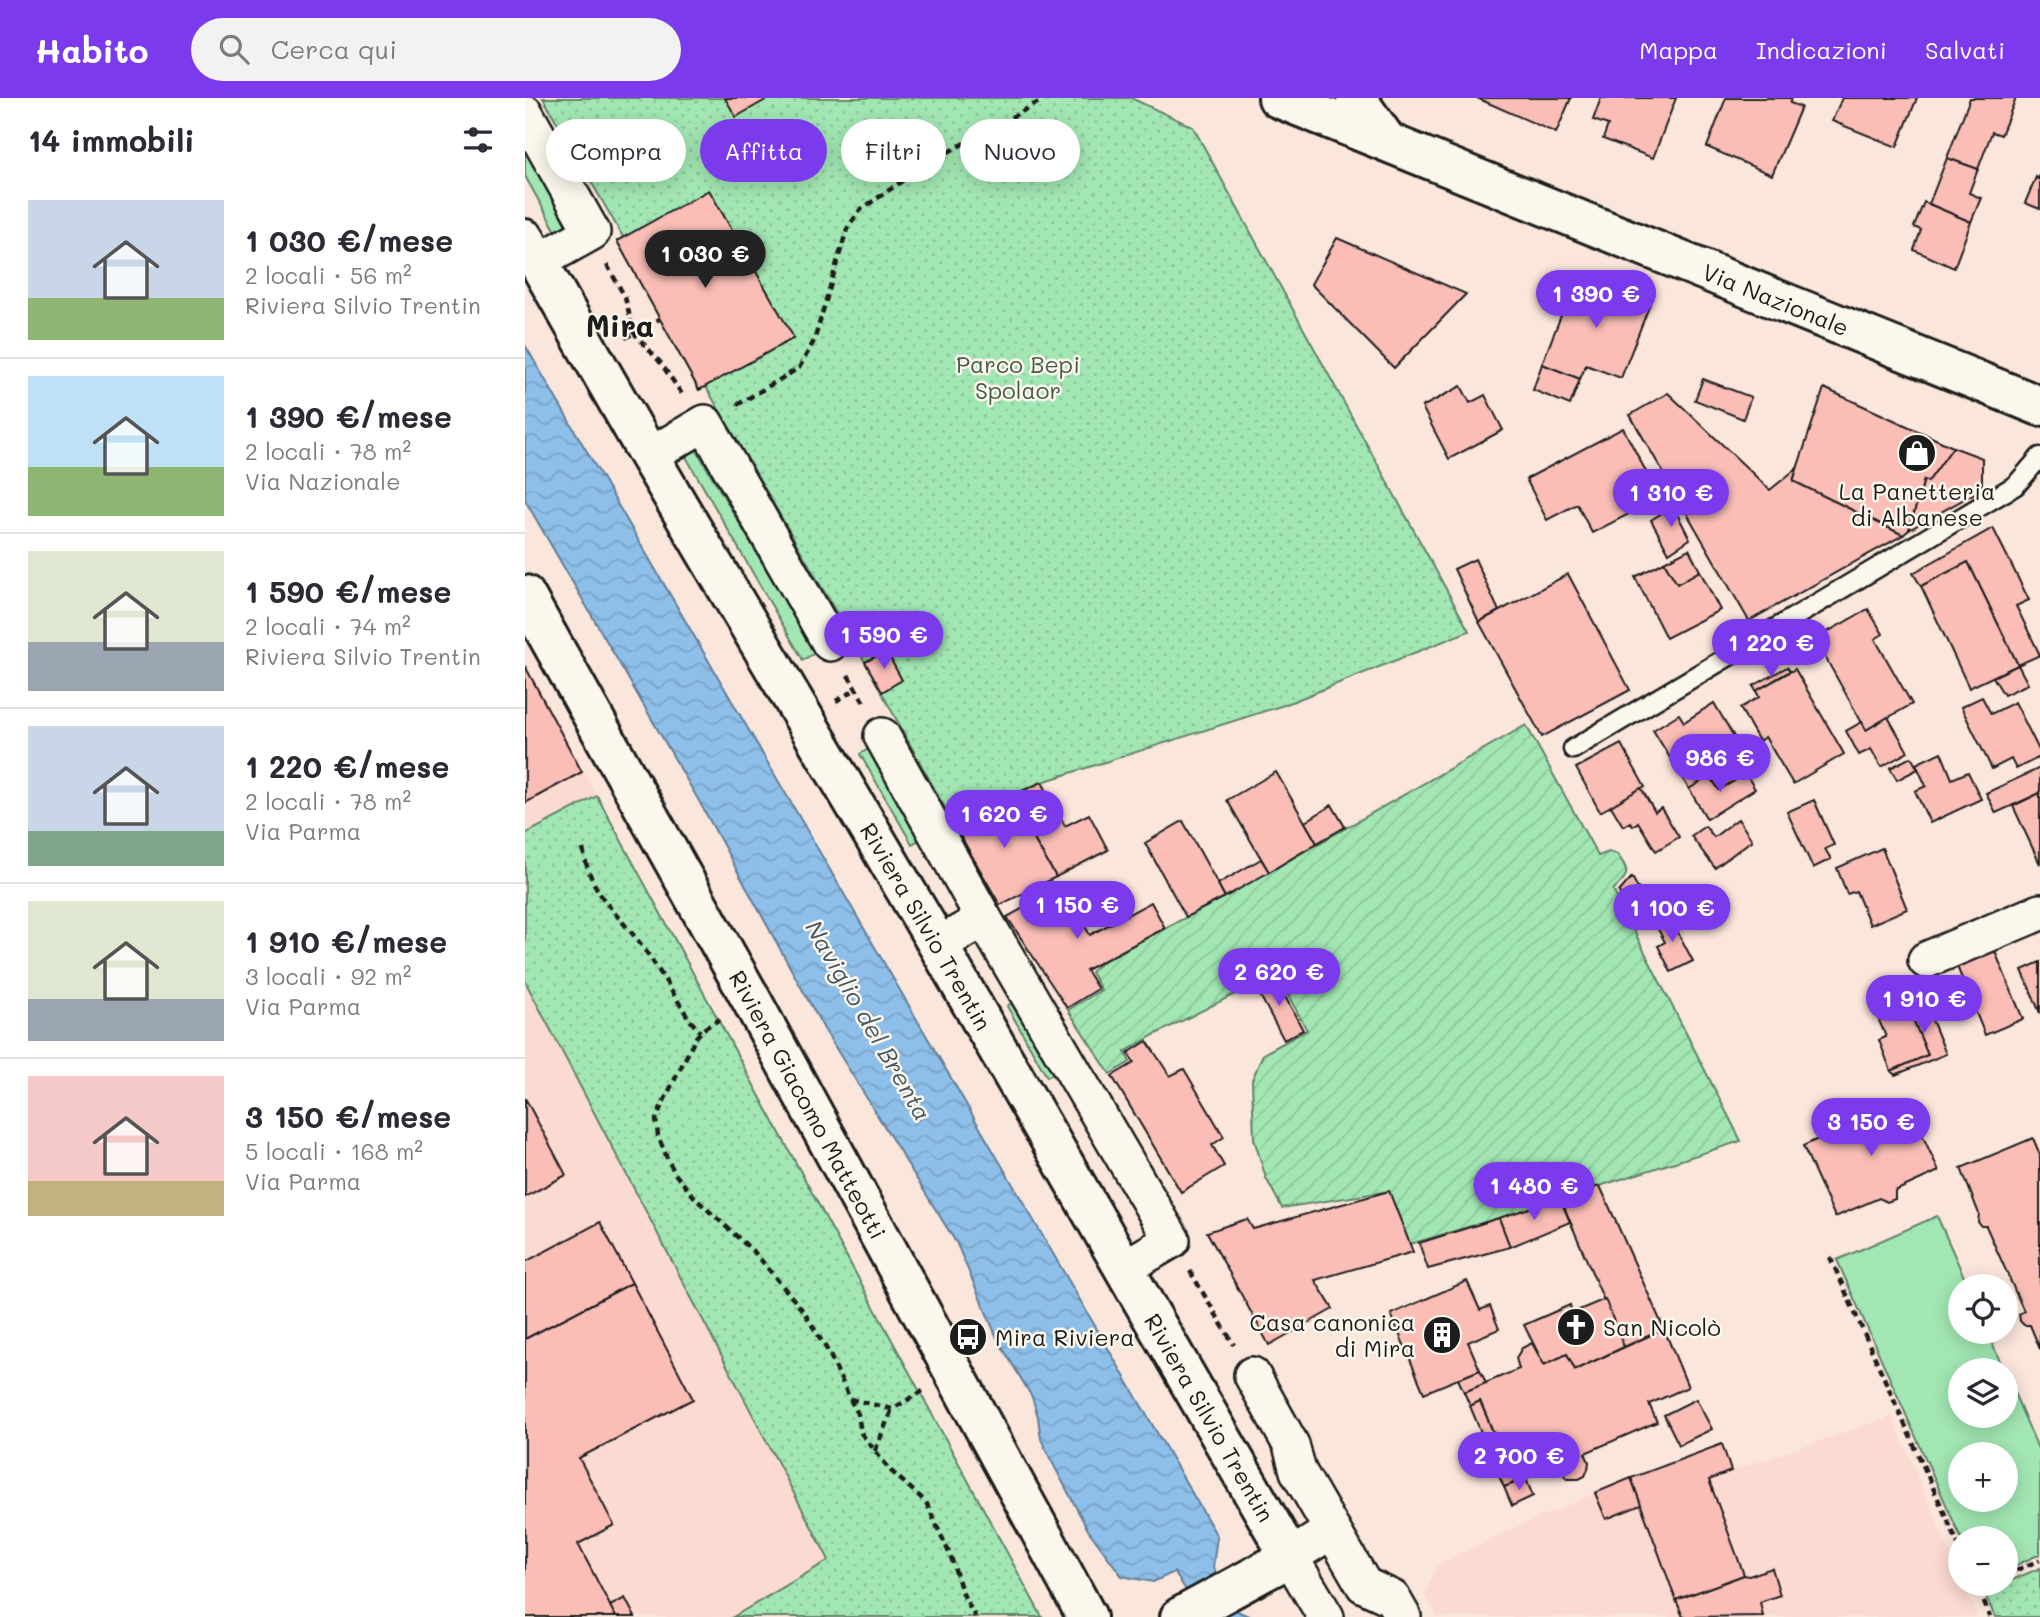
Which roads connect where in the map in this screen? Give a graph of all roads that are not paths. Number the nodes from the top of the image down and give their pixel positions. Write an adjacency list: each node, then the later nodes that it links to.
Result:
1 (1278, 98): 4 (street, Via Nazionale)
2 (1356, 98): 4 (street)
3 (525, 113): 5 (street)
4 (1386, 140): 6 (street, Via Nazionale)
5 (531, 250): 7 (street, Riviera Silvio Trentin)
6 (2040, 406)
7 (649, 456): 10 (street); 15 (street, Riviera Silvio Trentin)
8 (2040, 457): 12 (lane)
9 (525, 595): 21 (street, Riviera Giacomo Matteotti)
10 (830, 643)
11 (883, 736): 14 (street)
12 (1573, 749)
13 (2040, 912): 16 (street)
14 (984, 919): 15 (street); 17 (street)
15 (938, 945): 17 (street, Riviera Silvio Trentin)
16 (1926, 960)
17 (1124, 1268): 20 (street, Riviera Silvio Trentin)
18 (1252, 1375): 19 (street)
19 (1331, 1531): 20 (street); 24 (street)
20 (1290, 1557): 22 (street); 23 (street, Riviera Silvio Trentin)
21 (1087, 1617)
22 (1180, 1617)
23 (1326, 1617)
24 (1402, 1617)

